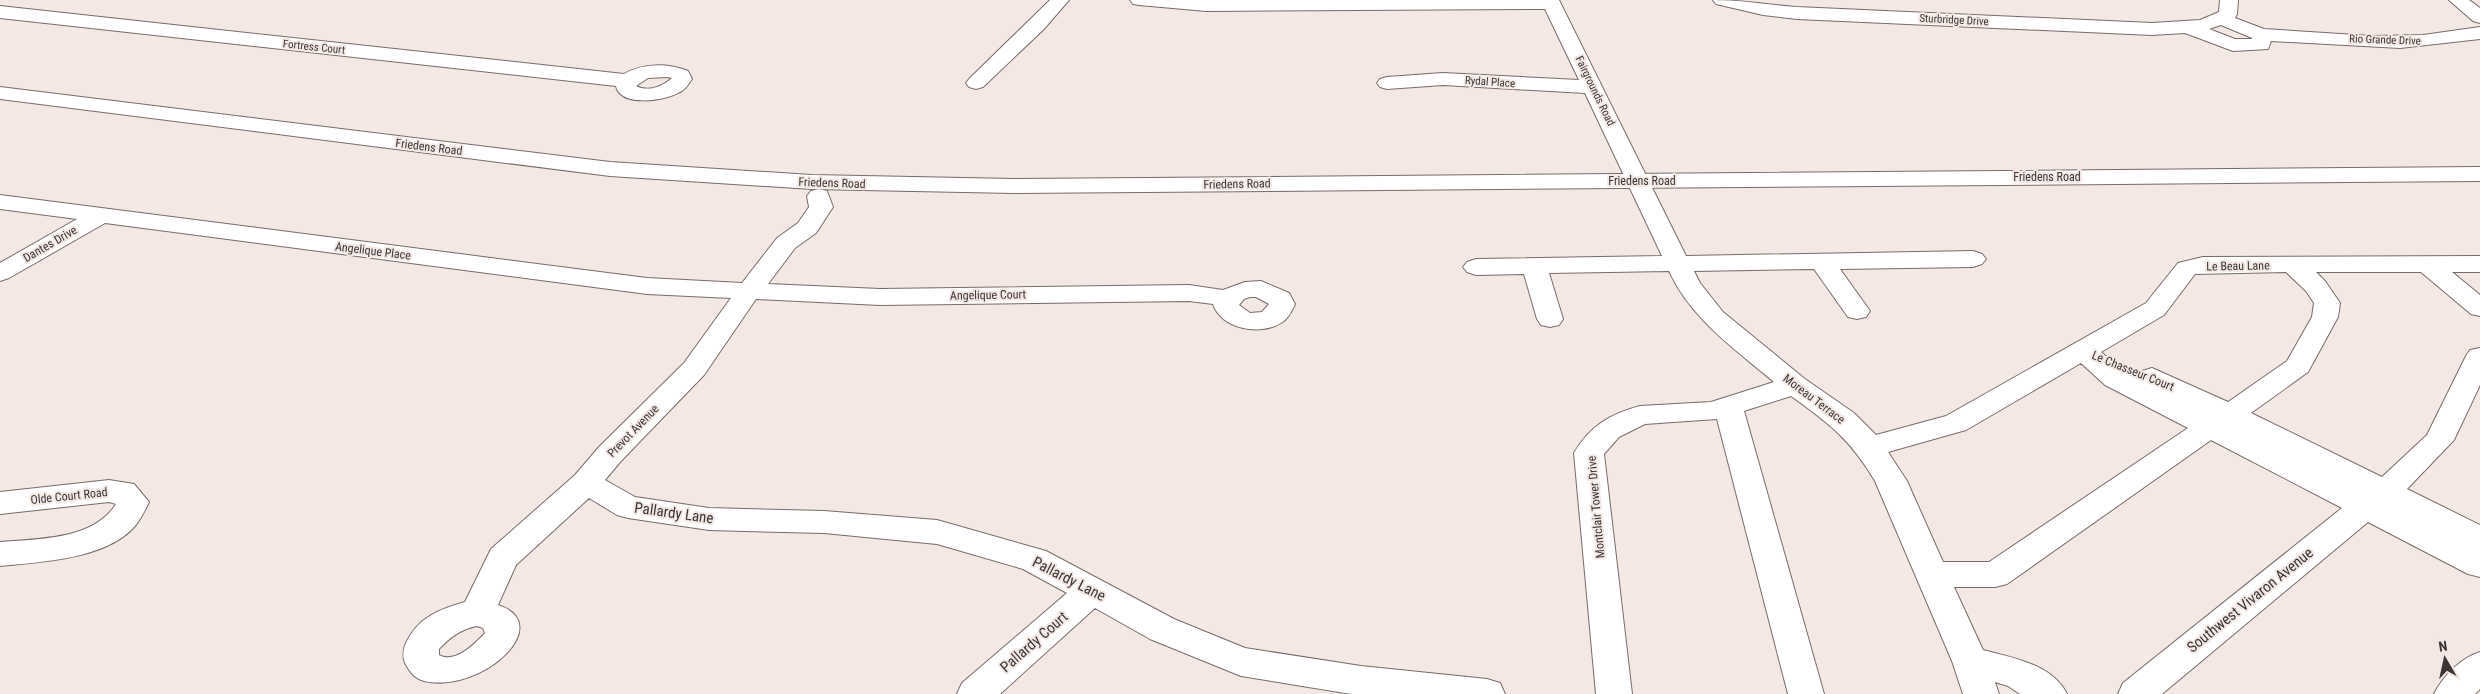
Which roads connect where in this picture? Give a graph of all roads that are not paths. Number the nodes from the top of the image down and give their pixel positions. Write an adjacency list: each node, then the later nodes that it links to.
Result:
1 (1060, 0): 14 (street)
2 (1139, 0): 6 (street)
3 (1722, 0): 10 (street, Sturbridge Drive)
4 (2229, 0): 9 (street)
5 (2458, 0): 8 (street)
6 (1551, 2): 16 (street, Fairgrounds Road)
7 (4, 15): 13 (street, Fortress Court)
8 (2480, 17)
9 (2221, 19): 10 (street, Sturbridge Drive); 12 (street)
10 (2188, 28): 12 (street, Sturbridge Drive)
11 (2480, 33): 12 (street, Rio Grande Drive)
12 (2277, 35)
13 (629, 80)
14 (976, 83)
15 (1387, 83): 16 (street, Rydal Place)
16 (1593, 87): 19 (street, Fairgrounds Road)
17 (0, 94): 20 (street, Friedens Road)
18 (2480, 174): 19 (street, Friedens Road)
19 (1640, 181): 20 (street, Friedens Road); 25 (street, Moreau Terrace)
20 (824, 190): 32 (street, Prevot Avenue)
21 (0, 202): 22 (street, Angelique Place)
22 (100, 216): 31 (street, Dantes Drive); 32 (street, Angelique Place)
23 (1973, 259): 24 (street)
24 (1822, 262): 25 (street); 35 (street)
25 (1678, 264): 29 (street); 39 (street, Moreau Terrace)
26 (2480, 264): 28 (street, Le Beau Lane)
27 (2294, 265): 28 (street, Le Beau Lane); 37 (street, Le Beau Lane); 41 (street)
28 (2428, 265): 34 (street)
29 (1534, 266): 30 (street); 36 (street)
30 (1476, 267)
31 (0, 273)
32 (748, 292): 33 (street, Angelique Court); 43 (street, Prevot Avenue)
33 (1228, 298)
34 (2480, 308)
35 (1857, 311)
36 (1550, 319)
37 (2083, 351): 41 (street, Le Chasseur Court); 42 (street, Le Beau Lane)
38 (2480, 356): 44 (street, Southwest Vivaron Avenue)
39 (1795, 385): 40 (street, Montclair Tower Drive); 42 (street, Moreau Terrace)
40 (1728, 407): 56 (street, Montclair Tower Drive); 57 (street)
41 (2220, 420): 44 (street, Le Chasseur Court); 49 (street)
42 (1870, 447): 49 (street, Moreau Terrace)
43 (586, 483): 50 (street, Pallardy Lane); 51 (street, Prevot Avenue)
44 (2375, 499): 46 (street, Le Chasseur Court); 48 (street, Le Chasseur Court); 60 (street, Southwest Vivaron Avenue)
45 (0, 503): 47 (street, Olde Court Road)
46 (2480, 539)
47 (0, 554)
48 (2480, 565)
49 (1932, 574): 52 (street, Moreau Terrace)
50 (1093, 590): 54 (street, Pallardy Court); 55 (street, Pallardy Lane)
51 (477, 613)
52 (1970, 661): 58 (street, Moreau Terrace); 59 (street)
53 (2480, 666): 61 (street)
54 (975, 694)
55 (1487, 694)
56 (1614, 694)
57 (1806, 694)
58 (1981, 694)
59 (2049, 694)
60 (2136, 694)
61 (2452, 694)

